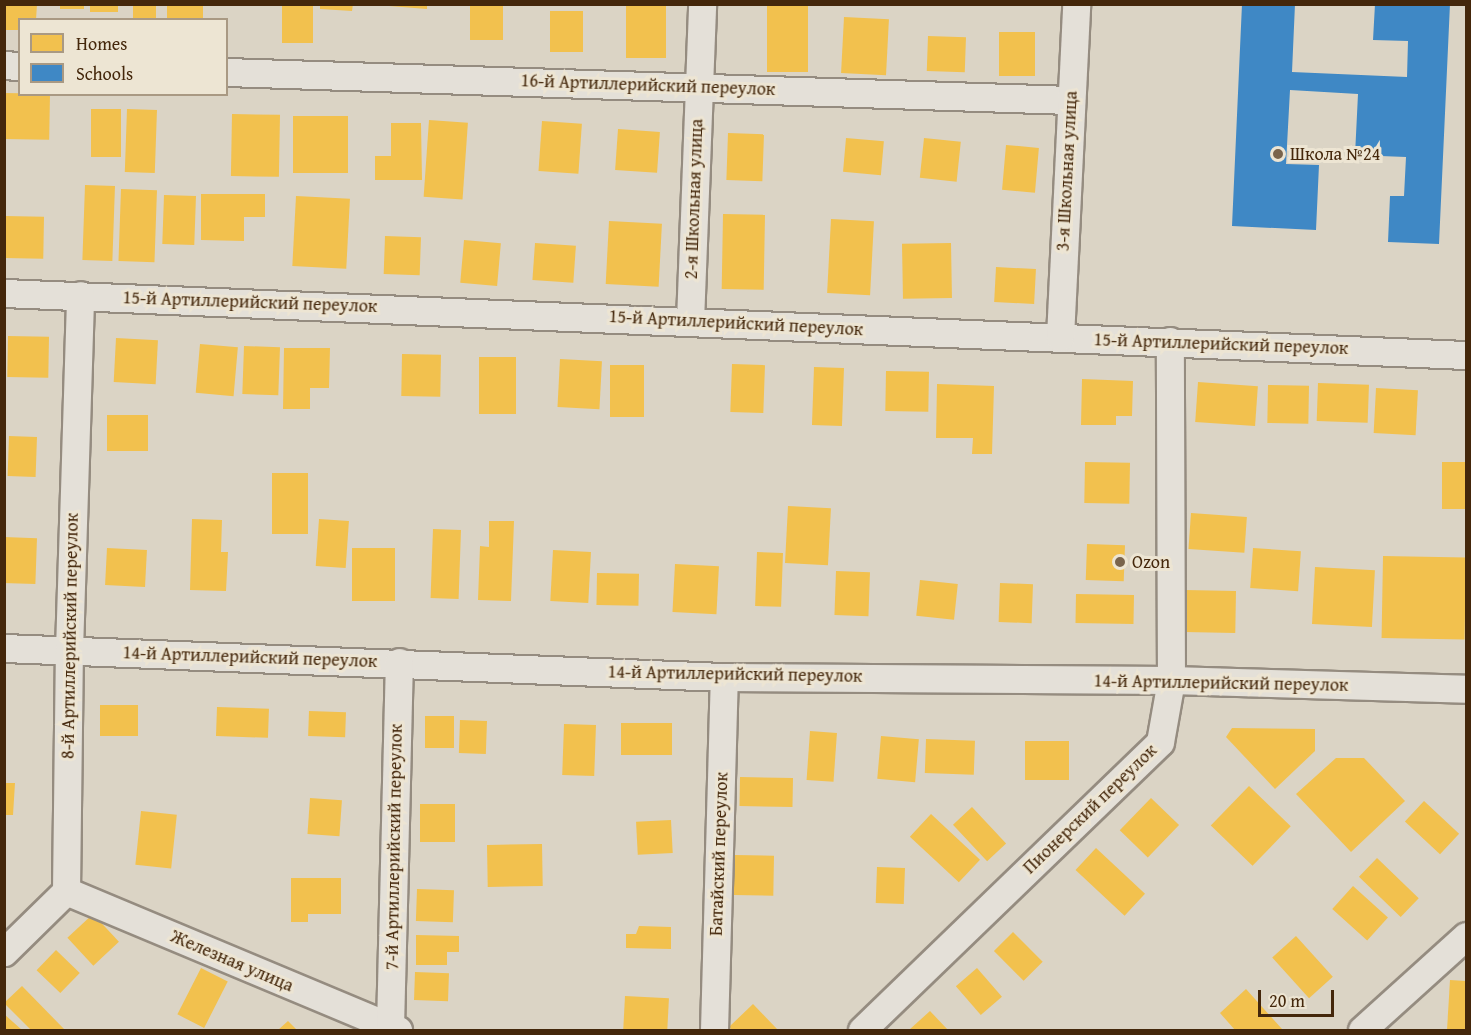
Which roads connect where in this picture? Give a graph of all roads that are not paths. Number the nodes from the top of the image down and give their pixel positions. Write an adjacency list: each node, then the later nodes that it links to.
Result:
1 (702, 4): 4 (street, 2-я Школьная улица)
2 (1076, 4): 5 (street, 3-я Школьная улица)
3 (228, 72): 4 (street, 16-й Артиллерийский переулок)
4 (699, 86): 5 (street, 16-й Артиллерийский переулок); 8 (street, 2-я Школьная улица)
5 (1070, 100): 9 (street, 3-я Школьная улица)
6 (4, 293): 7 (street, 15-й Артиллерийский переулок)
7 (80, 295): 8 (street, 15-й Артиллерийский переулок); 13 (street, 8-й Артиллерийский переулок)
8 (690, 321): 9 (street, 15-й Артиллерийский переулок)
9 (1060, 337): 10 (street, 15-й Артиллерийский переулок)
10 (1170, 341): 11 (street, 15-й Артиллерийский переулок); 16 (street, Пионерский переулок)
11 (1467, 355)
12 (4, 648): 13 (street, 14-й Артиллерийский переулок)
13 (69, 650): 14 (street, 14-й Артиллерийский переулок); 18 (street, 8-й Артиллерийский переулок)
14 (399, 662): 15 (street, 14-й Артиллерийский переулок); 21 (street, 7-й Артиллерийский переулок)
15 (724, 677): 16 (street, 14-й Артиллерийский переулок); 22 (street, Батайский переулок)
16 (1171, 680): 17 (street, 14-й Артиллерийский переулок); 23 (street, Пионерский переулок)
17 (1467, 689)
18 (66, 891): 20 (street); 21 (street, Железная улица)
19 (1467, 936): 24 (street)
20 (4, 952)
21 (391, 1029)
22 (714, 1030)
23 (862, 1030)
24 (1362, 1030)

